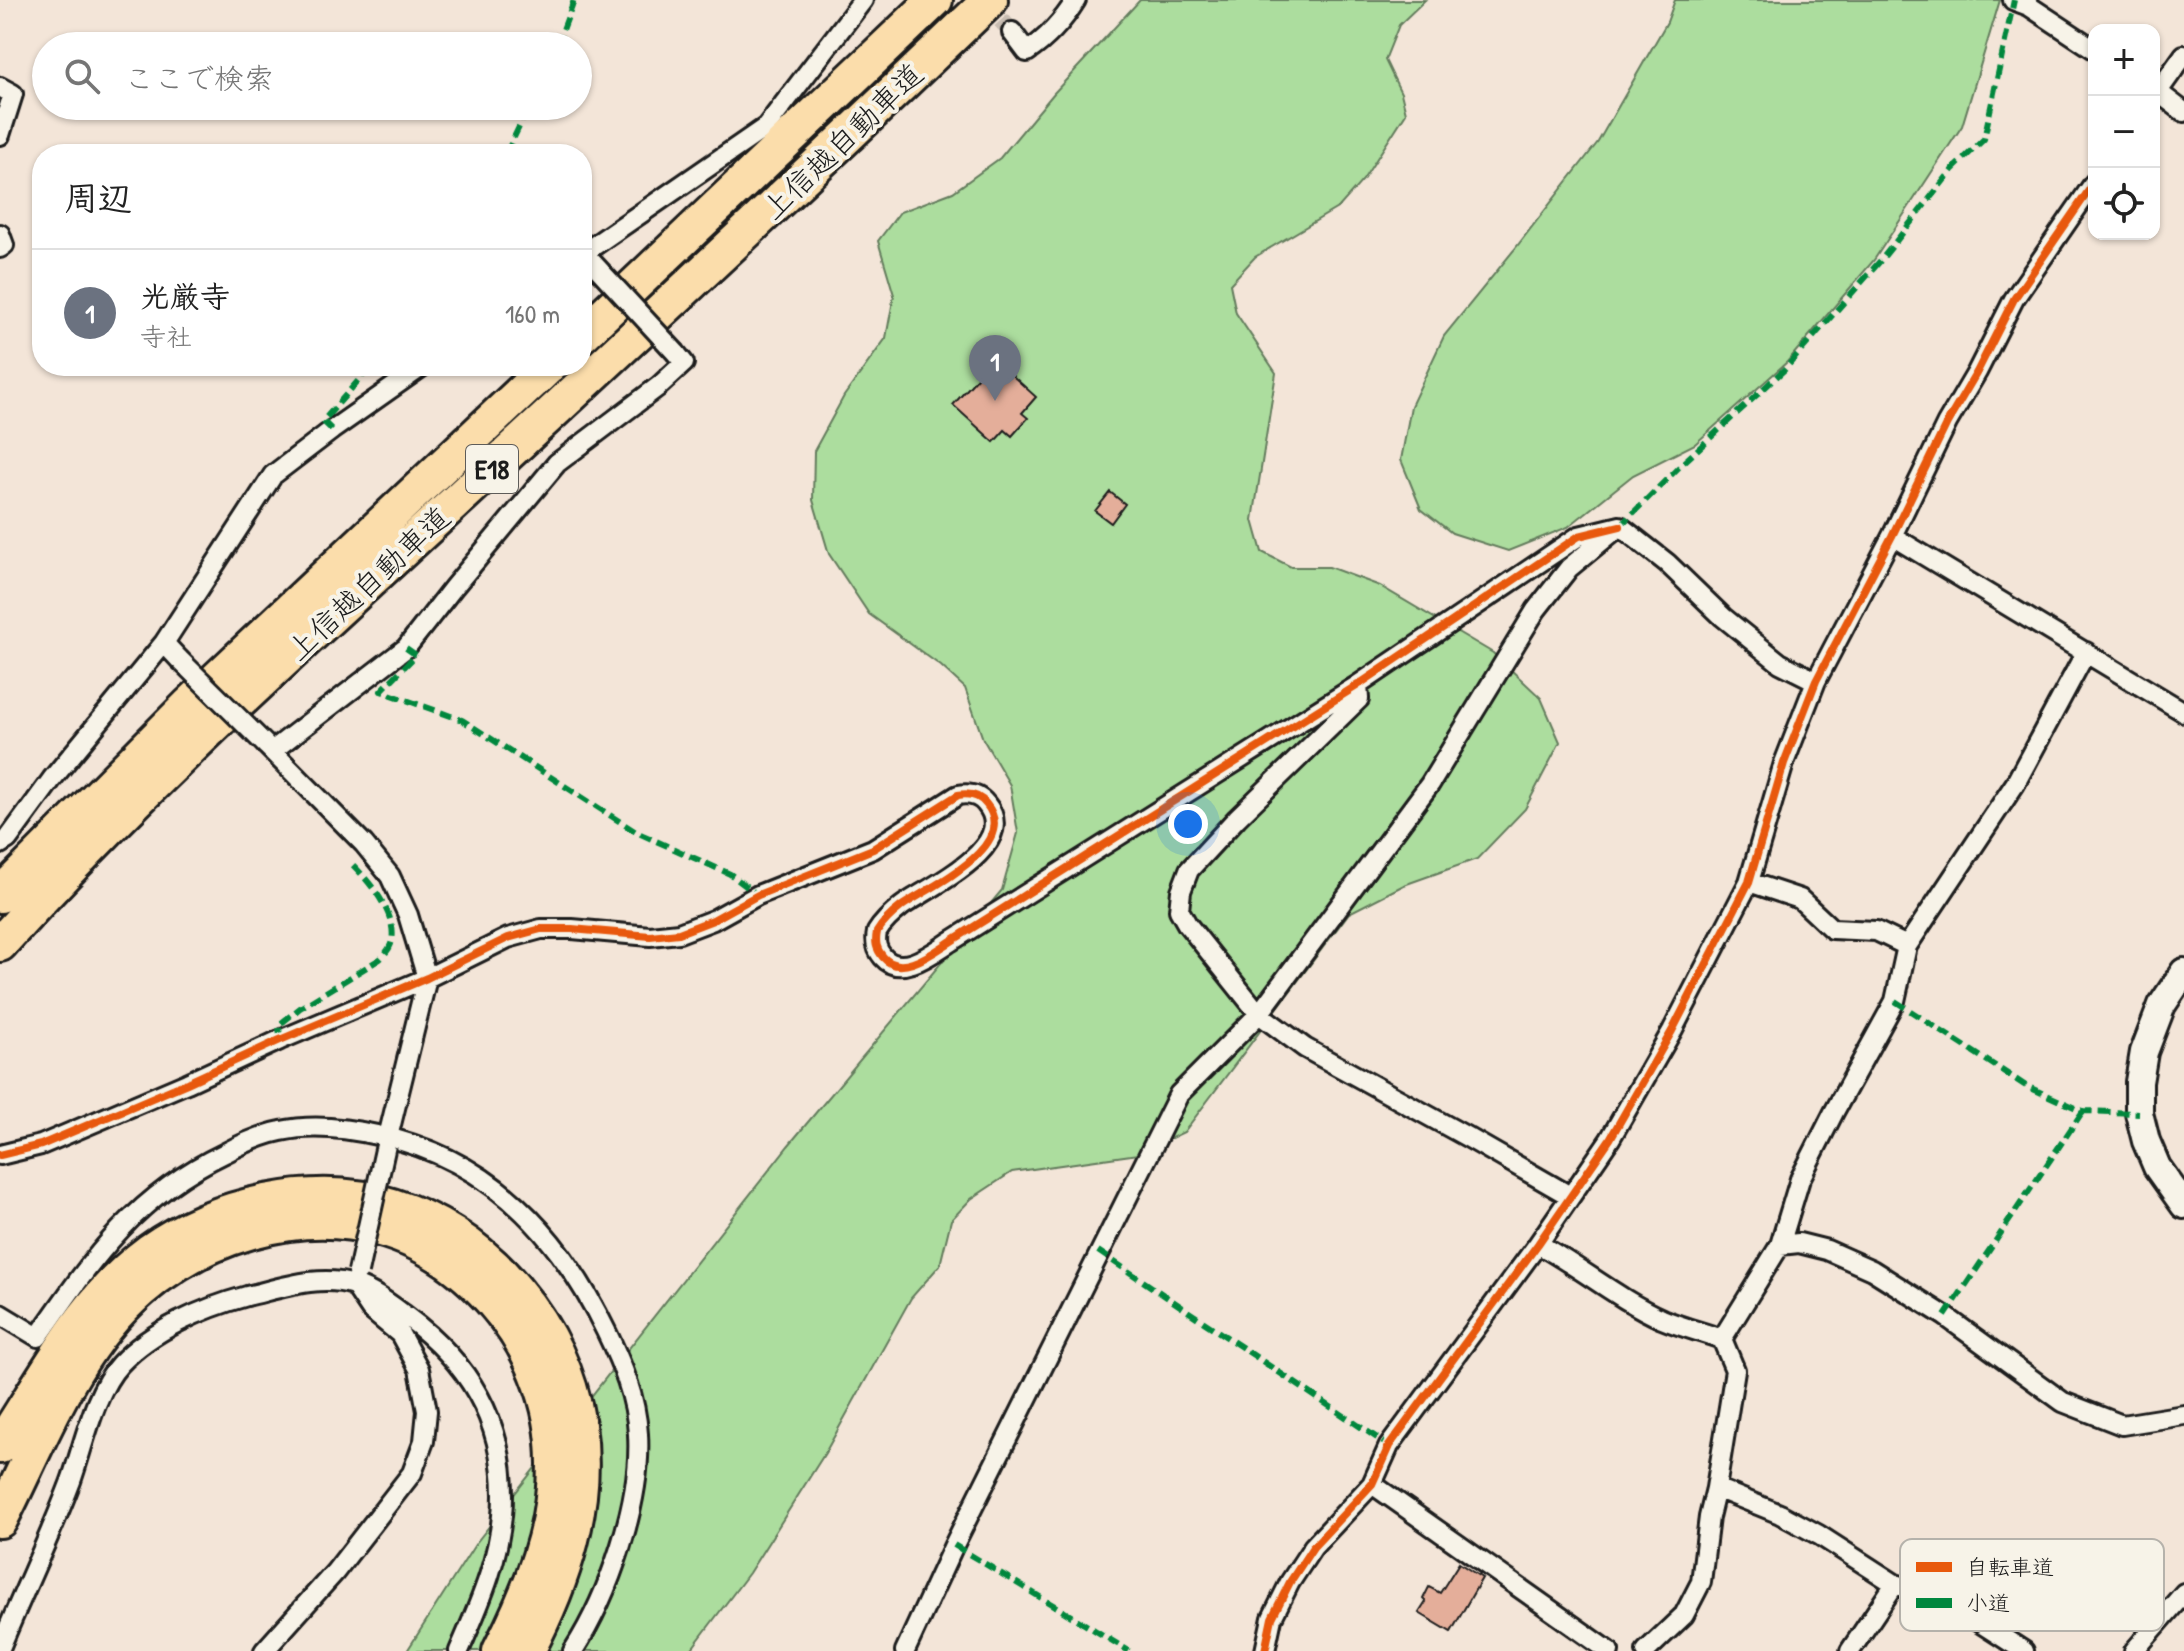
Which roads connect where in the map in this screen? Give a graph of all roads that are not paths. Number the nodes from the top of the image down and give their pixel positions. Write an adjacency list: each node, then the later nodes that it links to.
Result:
1 (863, 0): 17 (street)
2 (935, 0): 19 (highway, 上信越自動車道)
3 (990, 0): 33 (highway, 上信越自動車道 / E18)
4 (1076, 0): 6 (street)
5 (2013, 0): 7 (street)
6 (1012, 32)
7 (2088, 45)
8 (2184, 55): 9 (street)
9 (2160, 86)
10 (0, 87): 13 (street)
11 (2160, 96): 12 (street)
12 (2184, 112)
13 (0, 135)
14 (2088, 192): 23 (street)
15 (0, 234): 16 (street)
16 (0, 248)
17 (592, 252)
18 (592, 262): 29 (street, bridge)
19 (592, 326)
20 (409, 376): 24 (street)
21 (538, 376): 32 (highway, 上信越自動車道 / E18)
22 (1620, 526): 26 (street); 27 (street); 37 (street)
23 (1892, 536): 25 (street); 26 (street)
24 (164, 643): 29 (street, bridge); 30 (street)
25 (2086, 652): 28 (street); 34 (street)
26 (1816, 681): 31 (street)
27 (1358, 685): 36 (street); 37 (street)
28 (2184, 712)
29 (269, 748): 36 (street)
30 (0, 844)
31 (1749, 882): 34 (street); 40 (street)
32 (1, 895)
33 (0, 944)
34 (1907, 946): 43 (street)
35 (2184, 972): 41 (street)
36 (427, 978): 38 (street); 39 (street)
37 (1259, 1014): 40 (street); 65 (street)
38 (387, 1141): 44 (street, bridge); 45 (street); 64 (street)
39 (0, 1155)
40 (1570, 1196): 42 (street)
41 (2184, 1205)
42 (1538, 1244): 46 (street); 49 (street)
43 (1780, 1245): 46 (street); 47 (street)
44 (356, 1278): 58 (street); 60 (street); 61 (street)
45 (0, 1314)
46 (1722, 1339): 50 (street)
47 (2184, 1415)
48 (0, 1446): 63 (highway)
49 (1372, 1484): 59 (street); 66 (street)
50 (1716, 1488): 52 (street); 67 (street)
51 (0, 1520): 62 (highway)
52 (1895, 1584): 53 (street); 68 (street)
53 (1900, 1586)
54 (2184, 1593): 55 (street)
55 (2164, 1616)
56 (1993, 1631): 69 (street)
57 (2151, 1631): 70 (street)
58 (0, 1648)
59 (1269, 1649)
60 (264, 1651)
61 (459, 1651)
62 (500, 1651)
63 (527, 1651)
64 (573, 1651)
65 (905, 1651)
66 (1609, 1651)
67 (1646, 1651)
68 (1850, 1651)
69 (2024, 1651)
70 (2134, 1651)

